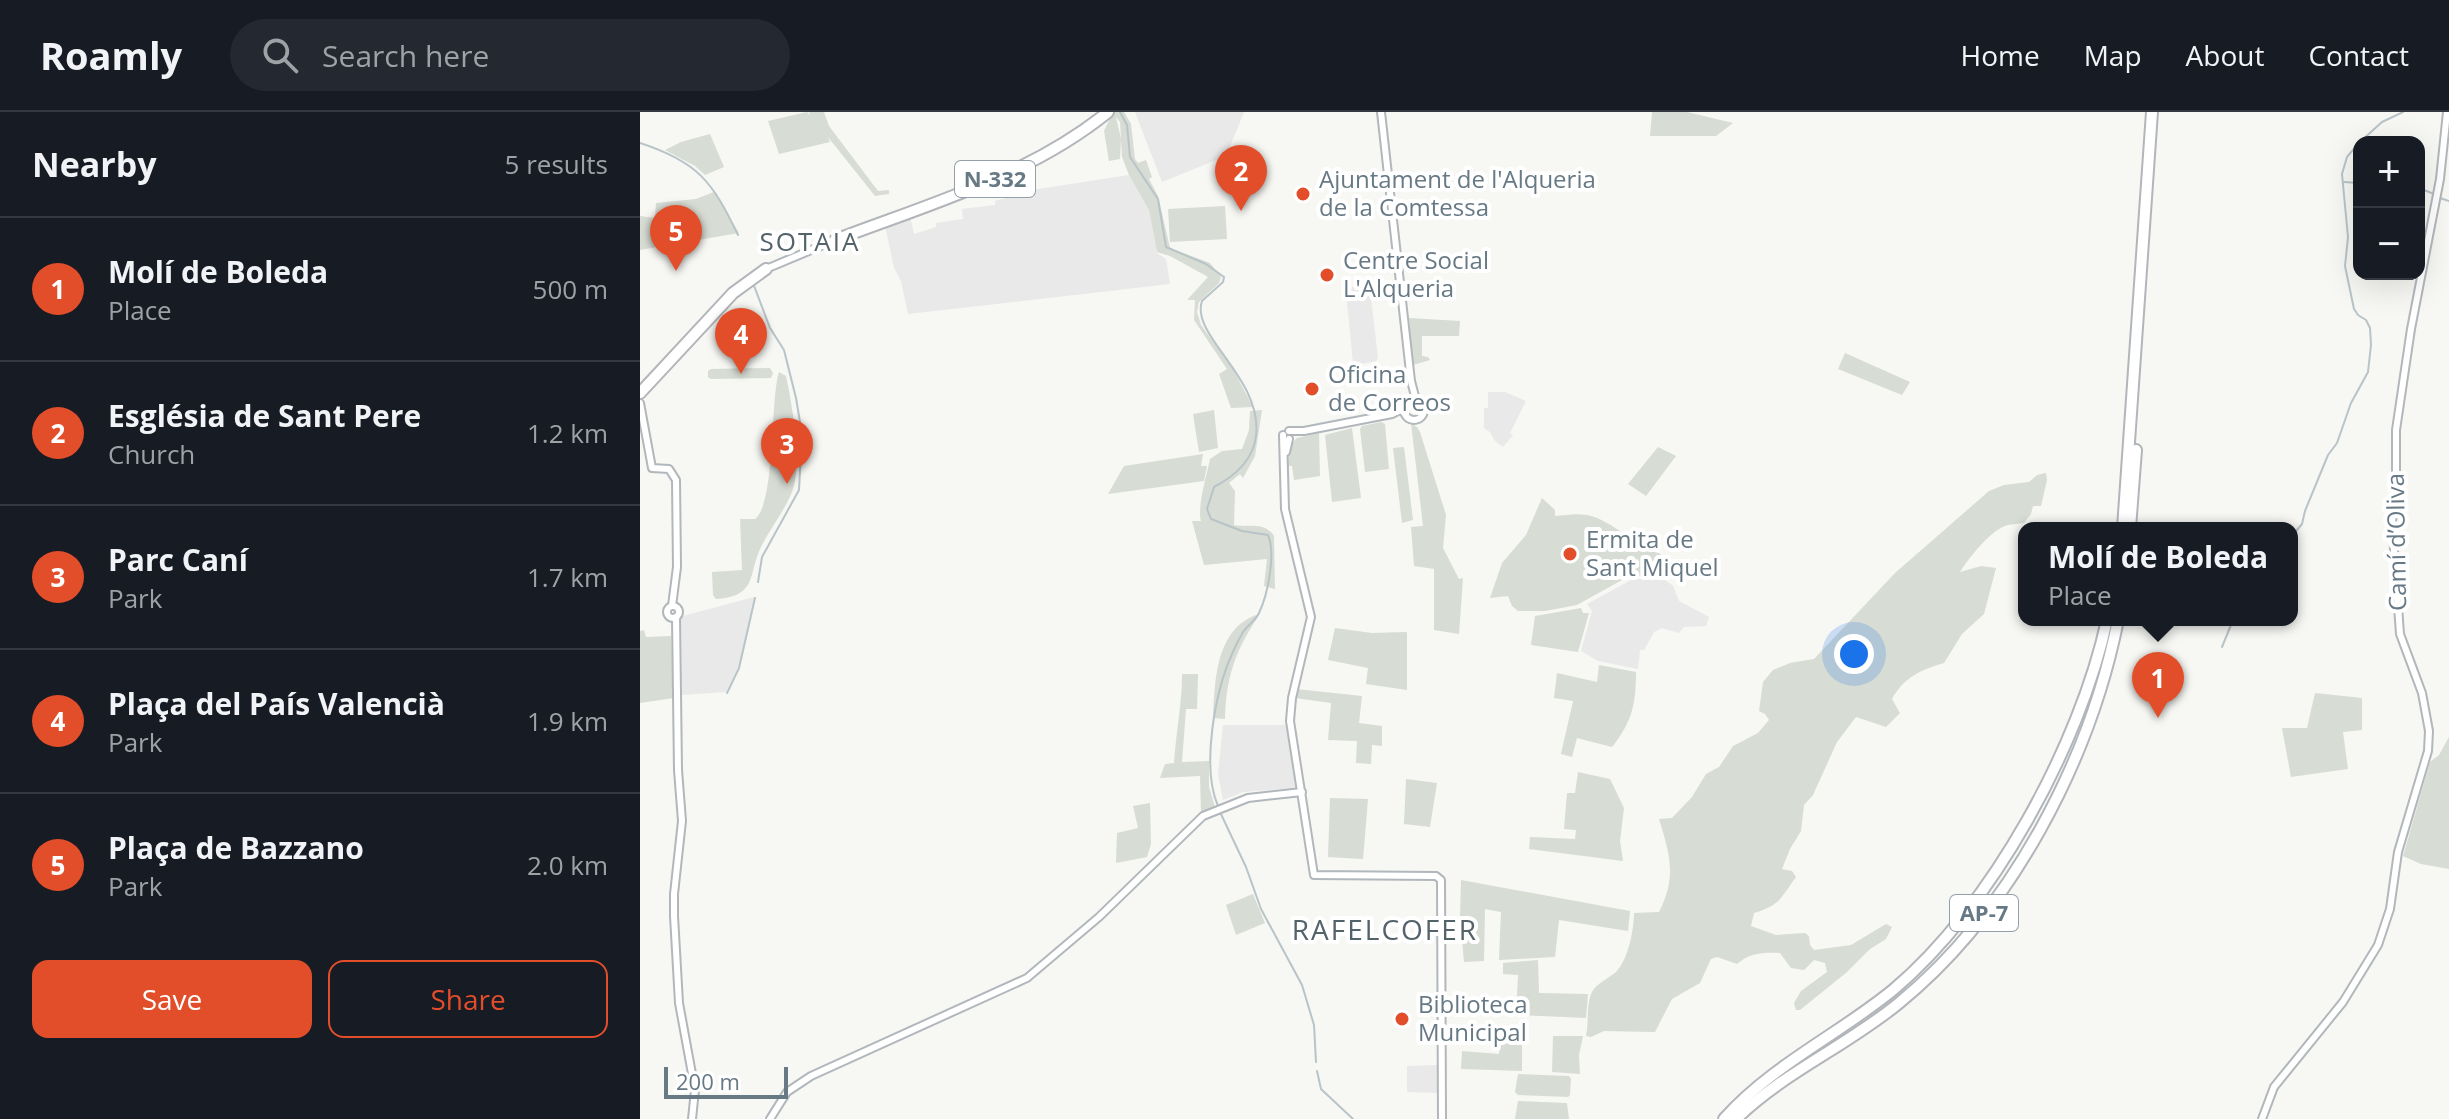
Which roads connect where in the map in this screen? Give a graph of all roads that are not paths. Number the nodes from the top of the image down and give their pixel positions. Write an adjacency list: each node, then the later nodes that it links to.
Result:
1 (1108, 112): 5 (highway, N-332)
2 (1381, 112): 13 (street)
3 (2155, 112): 9 (highway); 10 (highway)
4 (2447, 112): 19 (street, Camí d’Oliva)
5 (835, 240): 6 (street)
6 (766, 269): 7 (highway)
7 (640, 393)
8 (640, 403): 14 (street)
9 (2123, 522)
10 (2130, 522)
11 (2105, 626): 17 (highway, AP-7)
12 (2117, 626): 18 (highway, AP-7)
13 (1302, 792): 15 (street); 16 (street)
14 (692, 1119)
15 (770, 1119)
16 (1442, 1119)
17 (1724, 1119)
18 (1736, 1119)
19 (2262, 1119)

